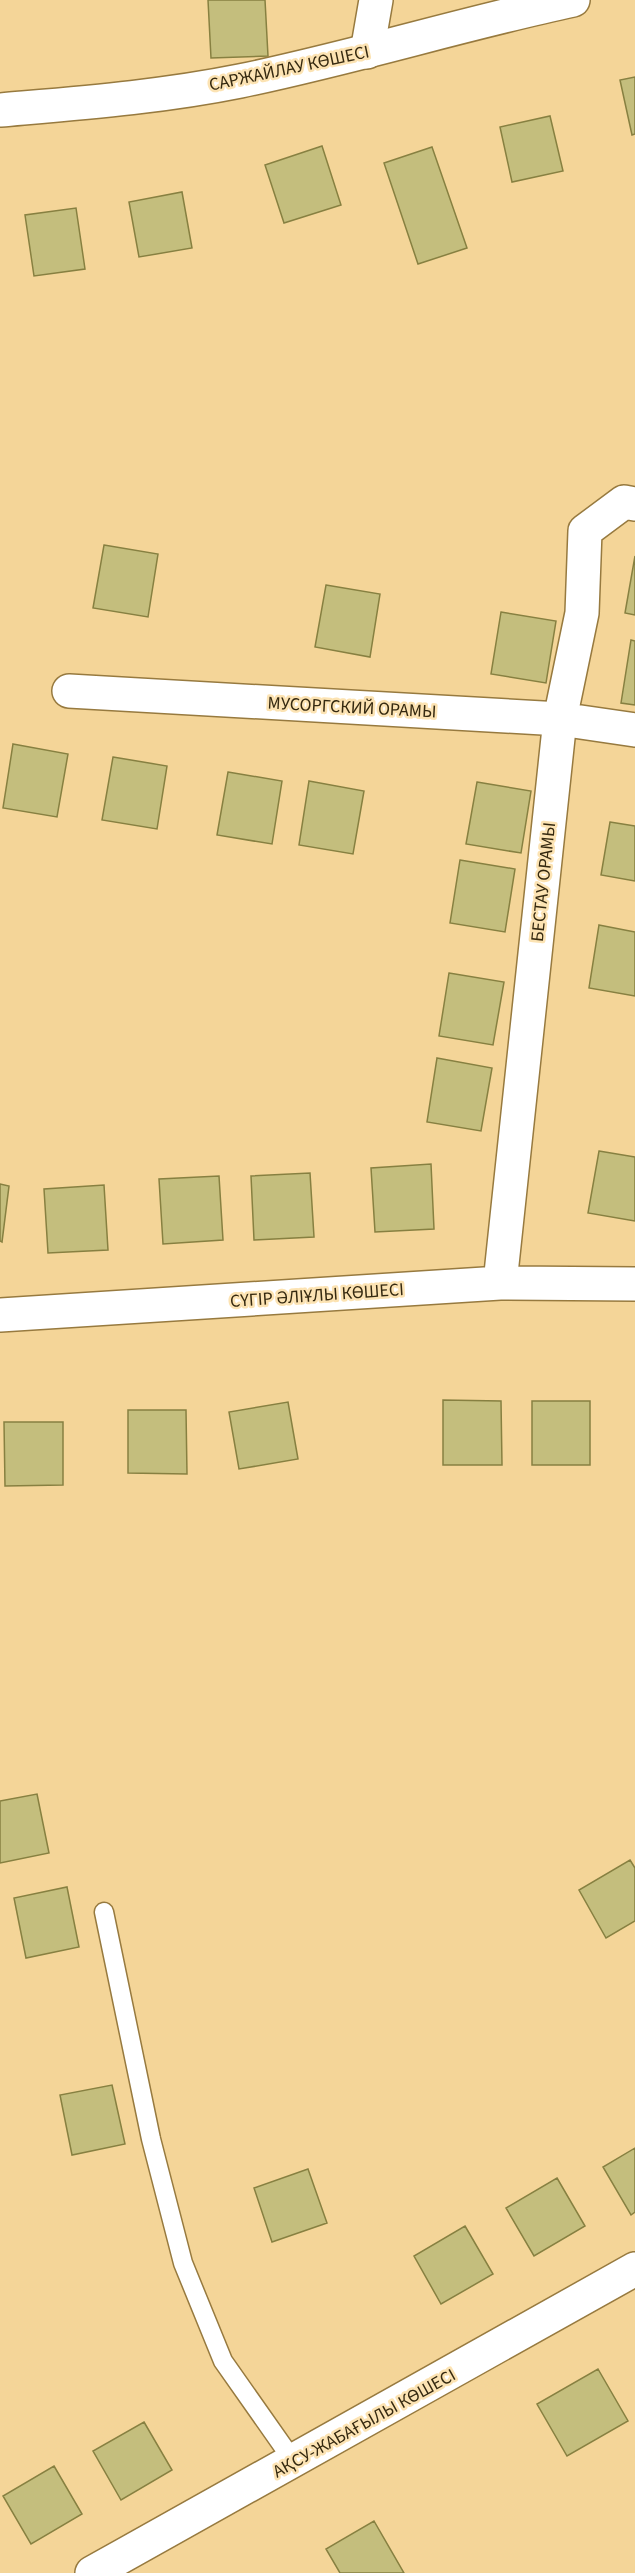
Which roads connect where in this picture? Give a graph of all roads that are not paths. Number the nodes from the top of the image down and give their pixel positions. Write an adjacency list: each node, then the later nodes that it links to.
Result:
1 (376, 0): 3 (street)
2 (573, 0): 3 (street, САРЖАЙЛАУ КӨШЕСІ)
3 (367, 52): 4 (street, САРЖАЙЛАУ КӨШЕСІ)
4 (0, 110)
5 (630, 503): 7 (street, БЕСТАУ ОРАМЫ)
6 (69, 691): 7 (street, МУСОРГСКИЙ ОРАМЫ)
7 (560, 719): 8 (street, МУСОРГСКИЙ ОРАМЫ); 9 (street, БЕСТАУ ОРАМЫ)
8 (635, 730)
9 (500, 1283): 10 (street, СҮГІР ӘЛІҰЛЫ КӨШЕСІ); 11 (street, СҮГІР ӘЛІҰЛЫ КӨШЕСІ)
10 (635, 1284)
11 (0, 1315)
12 (104, 1912): 14 (lane)
13 (635, 2269): 14 (street, АҚСУ-ЖАБАҒЫЛЫ КӨШЕСІ)
14 (294, 2462): 15 (street, АҚСУ-ЖАБАҒЫЛЫ КӨШЕСІ)
15 (92, 2573)

